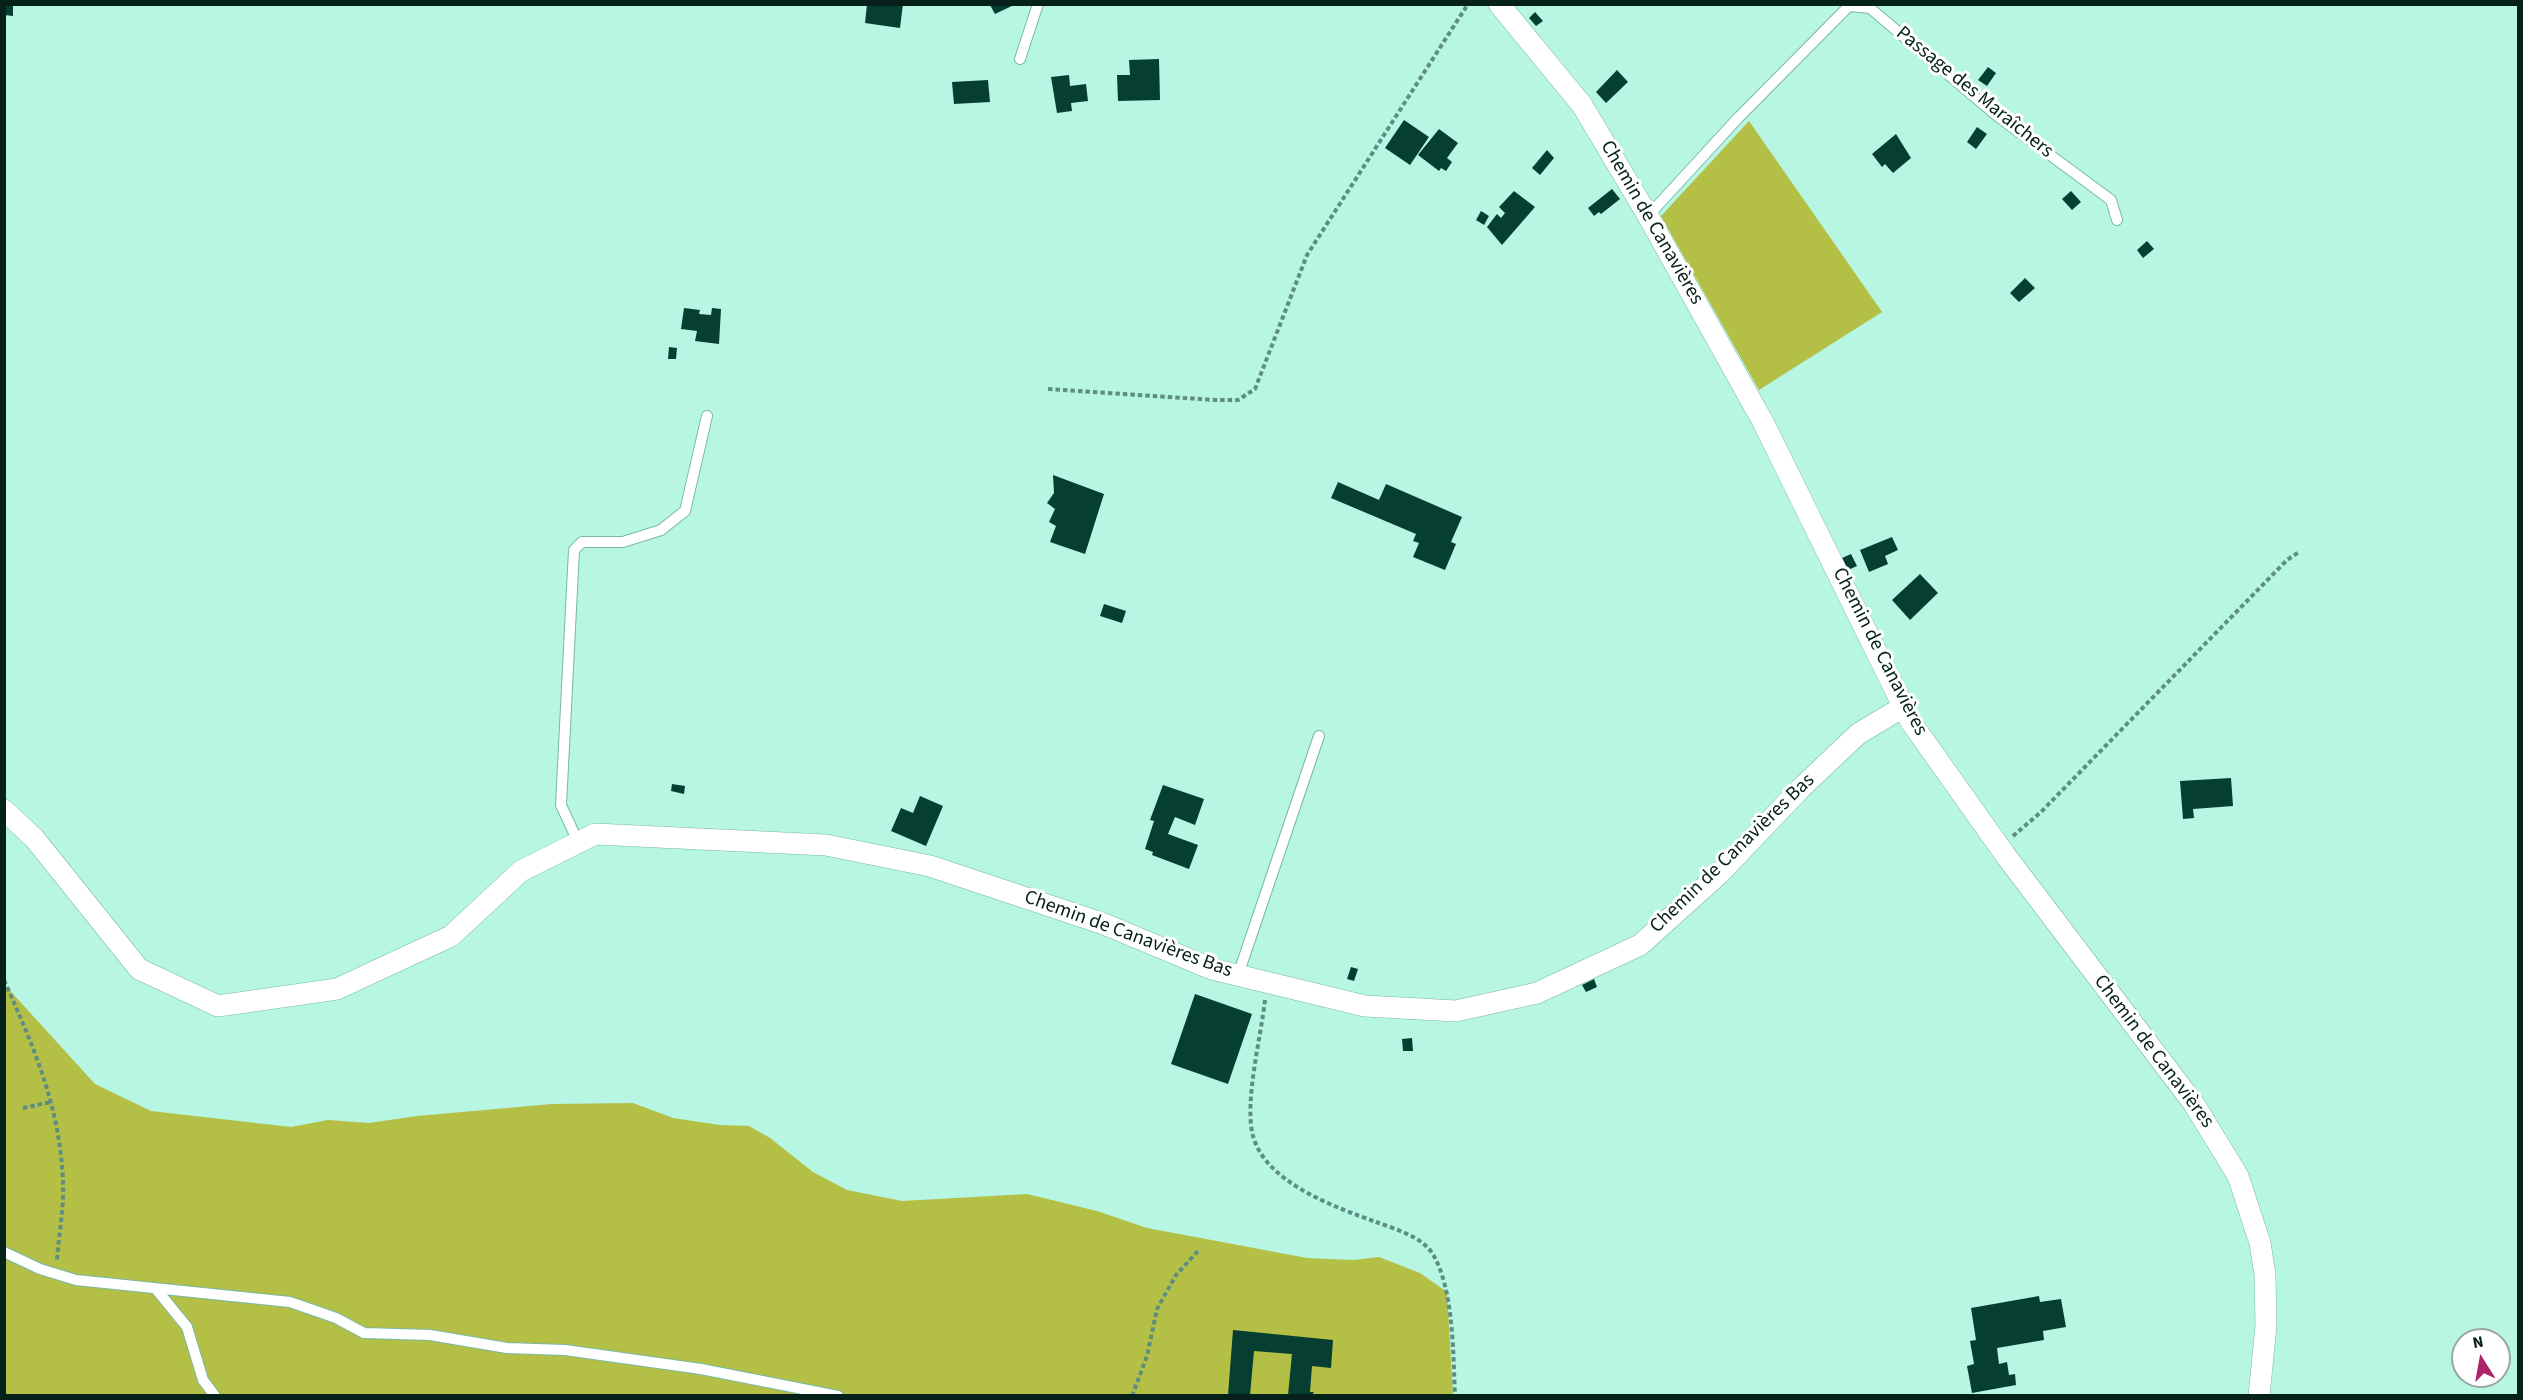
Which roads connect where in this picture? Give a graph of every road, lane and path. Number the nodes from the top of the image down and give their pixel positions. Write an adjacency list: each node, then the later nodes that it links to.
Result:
1 (1038, 4): 4 (lane)
2 (1467, 4): 7 (path)
3 (1499, 4): 5 (street, Chemin de Canavières)
4 (1020, 59)
5 (1648, 216): 6 (lane, Passage des Maraîchers); 10 (street, Chemin de Canavières)
6 (2117, 220)
7 (1048, 389)
8 (707, 416): 13 (lane)
9 (2299, 552): 14 (path)
10 (1903, 707): 14 (street, Chemin de Canavières); 17 (street, Chemin de Canavières Bas)
11 (1319, 736): 15 (lane)
12 (4, 810): 13 (street, Chemin de Canavières Bas)
13 (578, 842): 15 (street, Chemin de Canavières Bas)
14 (2006, 856): 28 (street, Chemin de Canavières)
15 (1238, 975): 17 (street, Chemin de Canavières Bas)
16 (4, 980): 18 (path)
17 (1269, 981): 27 (path)
18 (51, 1102): 19 (path); 22 (path)
19 (23, 1108)
20 (1198, 1251): 26 (path)
21 (4, 1252): 22 (lane)
22 (56, 1274): 23 (lane)
23 (156, 1289): 24 (lane); 25 (lane)
24 (215, 1395)
25 (838, 1395)
26 (1132, 1395)
27 (1455, 1395)
28 (2259, 1395)

